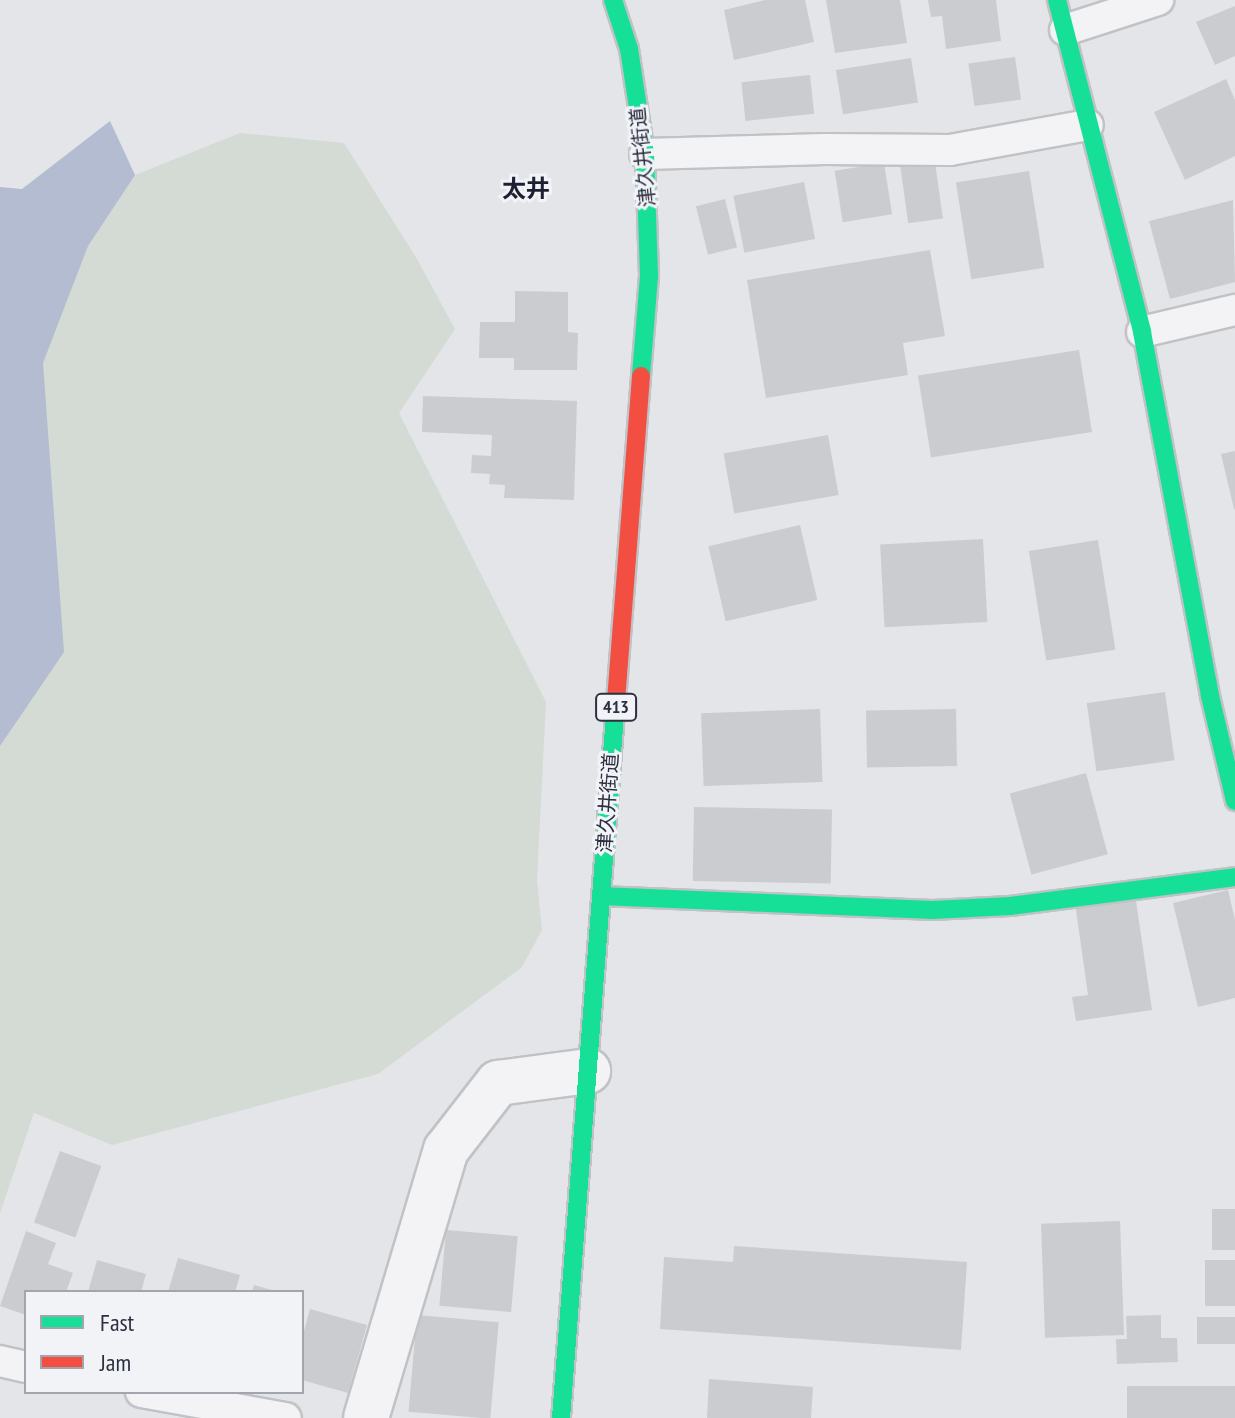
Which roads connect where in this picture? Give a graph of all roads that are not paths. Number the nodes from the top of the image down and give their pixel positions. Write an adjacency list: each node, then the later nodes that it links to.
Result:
1 (613, 0): 6 (main road, 津久井街道 / 413)
2 (1057, 0): 4 (main road)
3 (1158, 0): 4 (lane)
4 (1065, 30): 5 (main road)
5 (1088, 125): 6 (lane); 8 (main road)
6 (645, 154): 11 (main road, 津久井街道 / 413)
7 (1235, 310): 8 (lane)
8 (1142, 332): 9 (main road)
9 (1235, 801)
10 (1235, 877): 11 (main road)
11 (601, 896): 12 (main road, 津久井街道 / 413)
12 (588, 1071): 17 (street); 18 (main road, 津久井街道 / 413)
13 (0, 1361): 14 (lane)
14 (24, 1367)
15 (152, 1394): 16 (lane)
16 (286, 1418)
17 (366, 1418)
18 (561, 1418)

